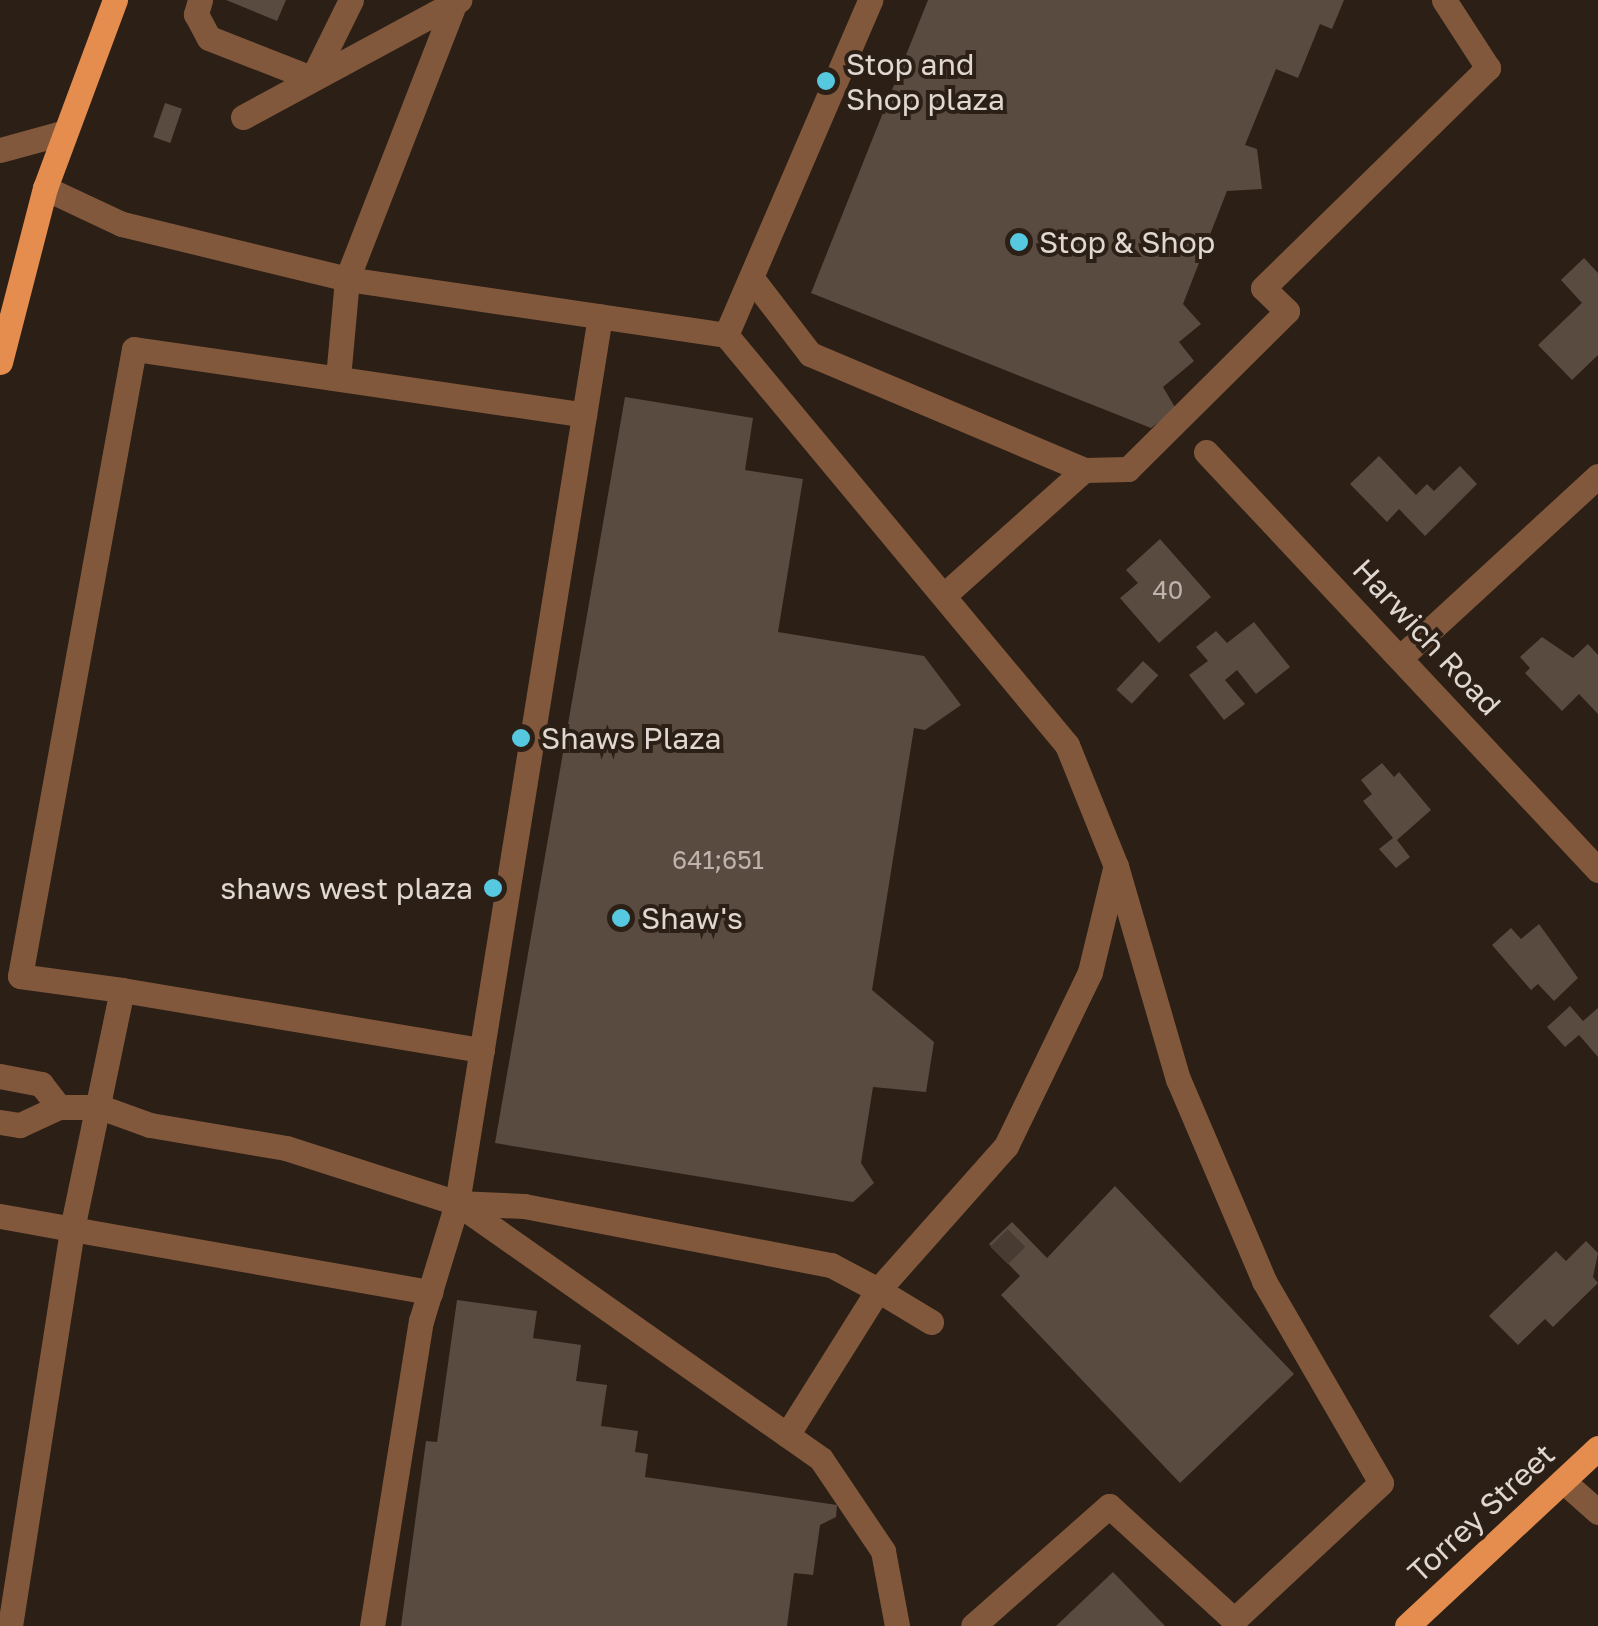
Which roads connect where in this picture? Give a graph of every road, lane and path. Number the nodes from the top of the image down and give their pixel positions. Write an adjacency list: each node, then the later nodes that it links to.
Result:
1 (114, 0): 9 (main road)
2 (200, 0): 7 (street)
3 (351, 0): 7 (street)
4 (870, 0): 13 (street)
5 (1444, 0): 20 (street)
6 (457, 1): 7 (street); 12 (street)
7 (311, 78): 8 (street)
8 (243, 117)
9 (62, 133): 10 (street); 11 (main road)
10 (0, 150)
11 (45, 188): 12 (street); 16 (main road)
12 (347, 279): 14 (street); 17 (street)
13 (754, 281): 15 (street); 20 (street)
14 (600, 316): 15 (street); 18 (street)
15 (726, 334): 22 (street)
16 (0, 362)
17 (338, 378): 18 (street); 26 (street)
18 (584, 414): 27 (street)
19 (1206, 452): 23 (street, Harwich Road)
20 (1084, 470): 22 (street)
21 (1598, 476): 23 (street)
22 (944, 594): 24 (street)
23 (1402, 656): 25 (street, Harwich Road)
24 (1116, 866): 35 (street); 45 (street)
25 (1598, 870)
26 (122, 990): 27 (street); 30 (street)
27 (482, 1050): 32 (street)
28 (0, 1076): 29 (street)
29 (59, 1107): 30 (street); 31 (street)
30 (100, 1107): 32 (street); 34 (street)
31 (0, 1122)
32 (457, 1203): 35 (street); 36 (street); 38 (street)
33 (0, 1216): 34 (street)
34 (72, 1229): 36 (street); 42 (street)
35 (878, 1290): 37 (street); 38 (street)
36 (430, 1292): 43 (street)
37 (931, 1322)
38 (787, 1435): 44 (street)
39 (1598, 1448): 40 (main road, Torrey Street)
40 (1563, 1481): 41 (street); 46 (main road, Torrey Street)
41 (1598, 1512)
42 (10, 1626)
43 (372, 1626)
44 (897, 1626)
45 (973, 1626)
46 (1408, 1626)

